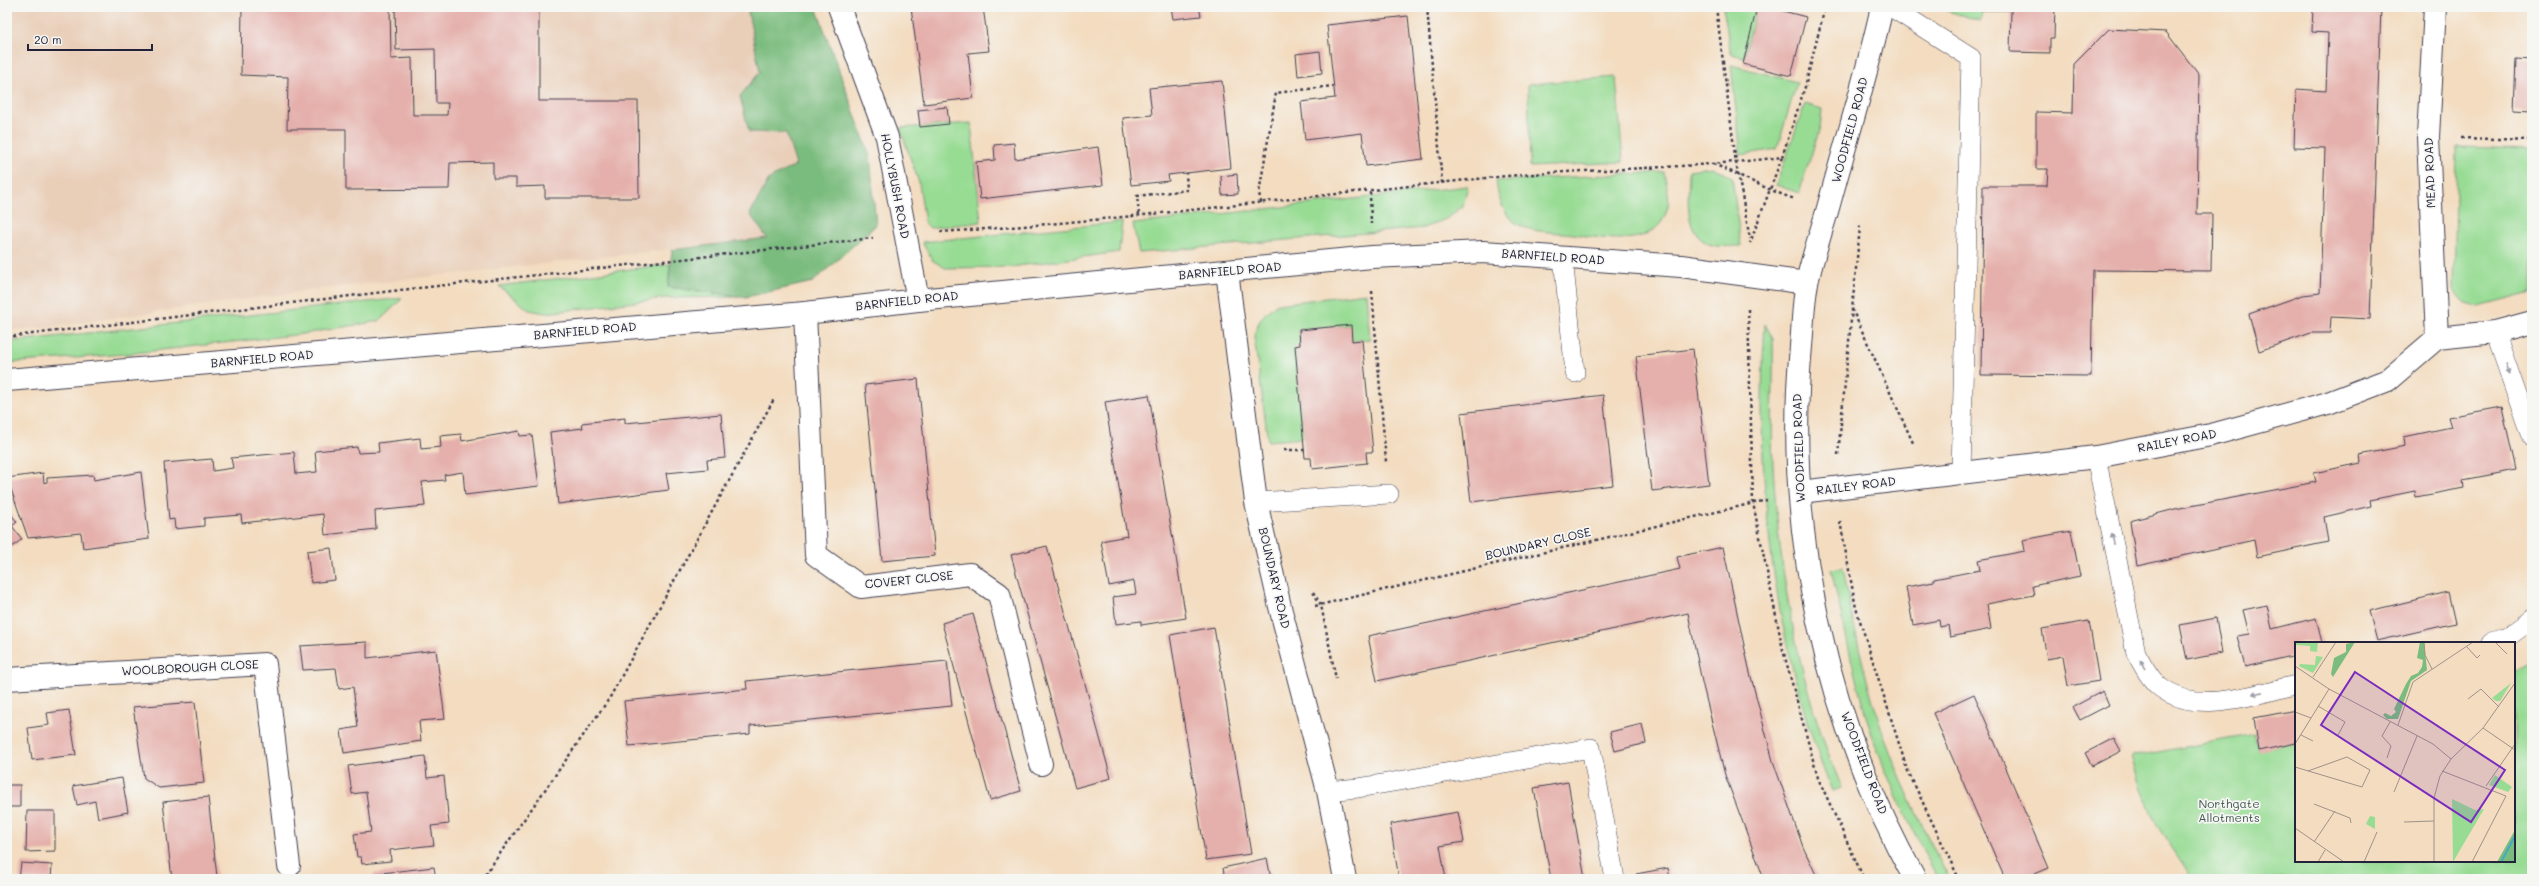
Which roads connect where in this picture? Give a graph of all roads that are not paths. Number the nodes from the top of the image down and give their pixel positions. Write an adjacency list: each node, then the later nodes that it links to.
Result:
1 (839, 7): 8 (street, HOLLYBUSH ROAD)
2 (1882, 7): 7 (street, WOODFIELD ROAD)
3 (1892, 7): 17 (lane)
4 (2435, 7): 12 (street, MEAD ROAD)
5 (1563, 258): 6 (street, BARNFIELD ROAD); 7 (street, BARNFIELD ROAD); 13 (lane)
6 (1227, 272): 8 (street, BARNFIELD ROAD); 20 (street, BOUNDARY ROAD)
7 (1807, 284): 18 (street, WOODFIELD ROAD)
8 (918, 300): 9 (street, BARNFIELD ROAD)
9 (805, 312): 14 (street, BARNFIELD ROAD); 25 (street, COVERT CLOSE)
10 (2532, 322): 11 (street)
11 (2494, 332): 12 (street); 15 (lane, one-way to 15)
12 (2437, 338): 16 (street, RAILEY ROAD)
13 (1575, 373)
14 (7, 380)
15 (2532, 438)
16 (2096, 457): 17 (street, RAILEY ROAD); 24 (lane, one-way to 16)
17 (1962, 473): 18 (street, RAILEY ROAD)
18 (1800, 492): 30 (street, WOODFIELD ROAD)
19 (1389, 494): 20 (lane)
20 (1256, 502): 26 (street, BOUNDARY ROAD)
21 (2532, 619): 22 (lane)
22 (2494, 642)
23 (7, 679): 27 (street, WOOLBOROUGH CLOSE)
24 (2295, 685)
25 (1041, 764)
26 (1328, 791): 28 (street, BOUNDARY ROAD); 29 (lane)
27 (289, 866)
28 (1345, 879)
29 (1615, 879)
30 (1915, 879)

